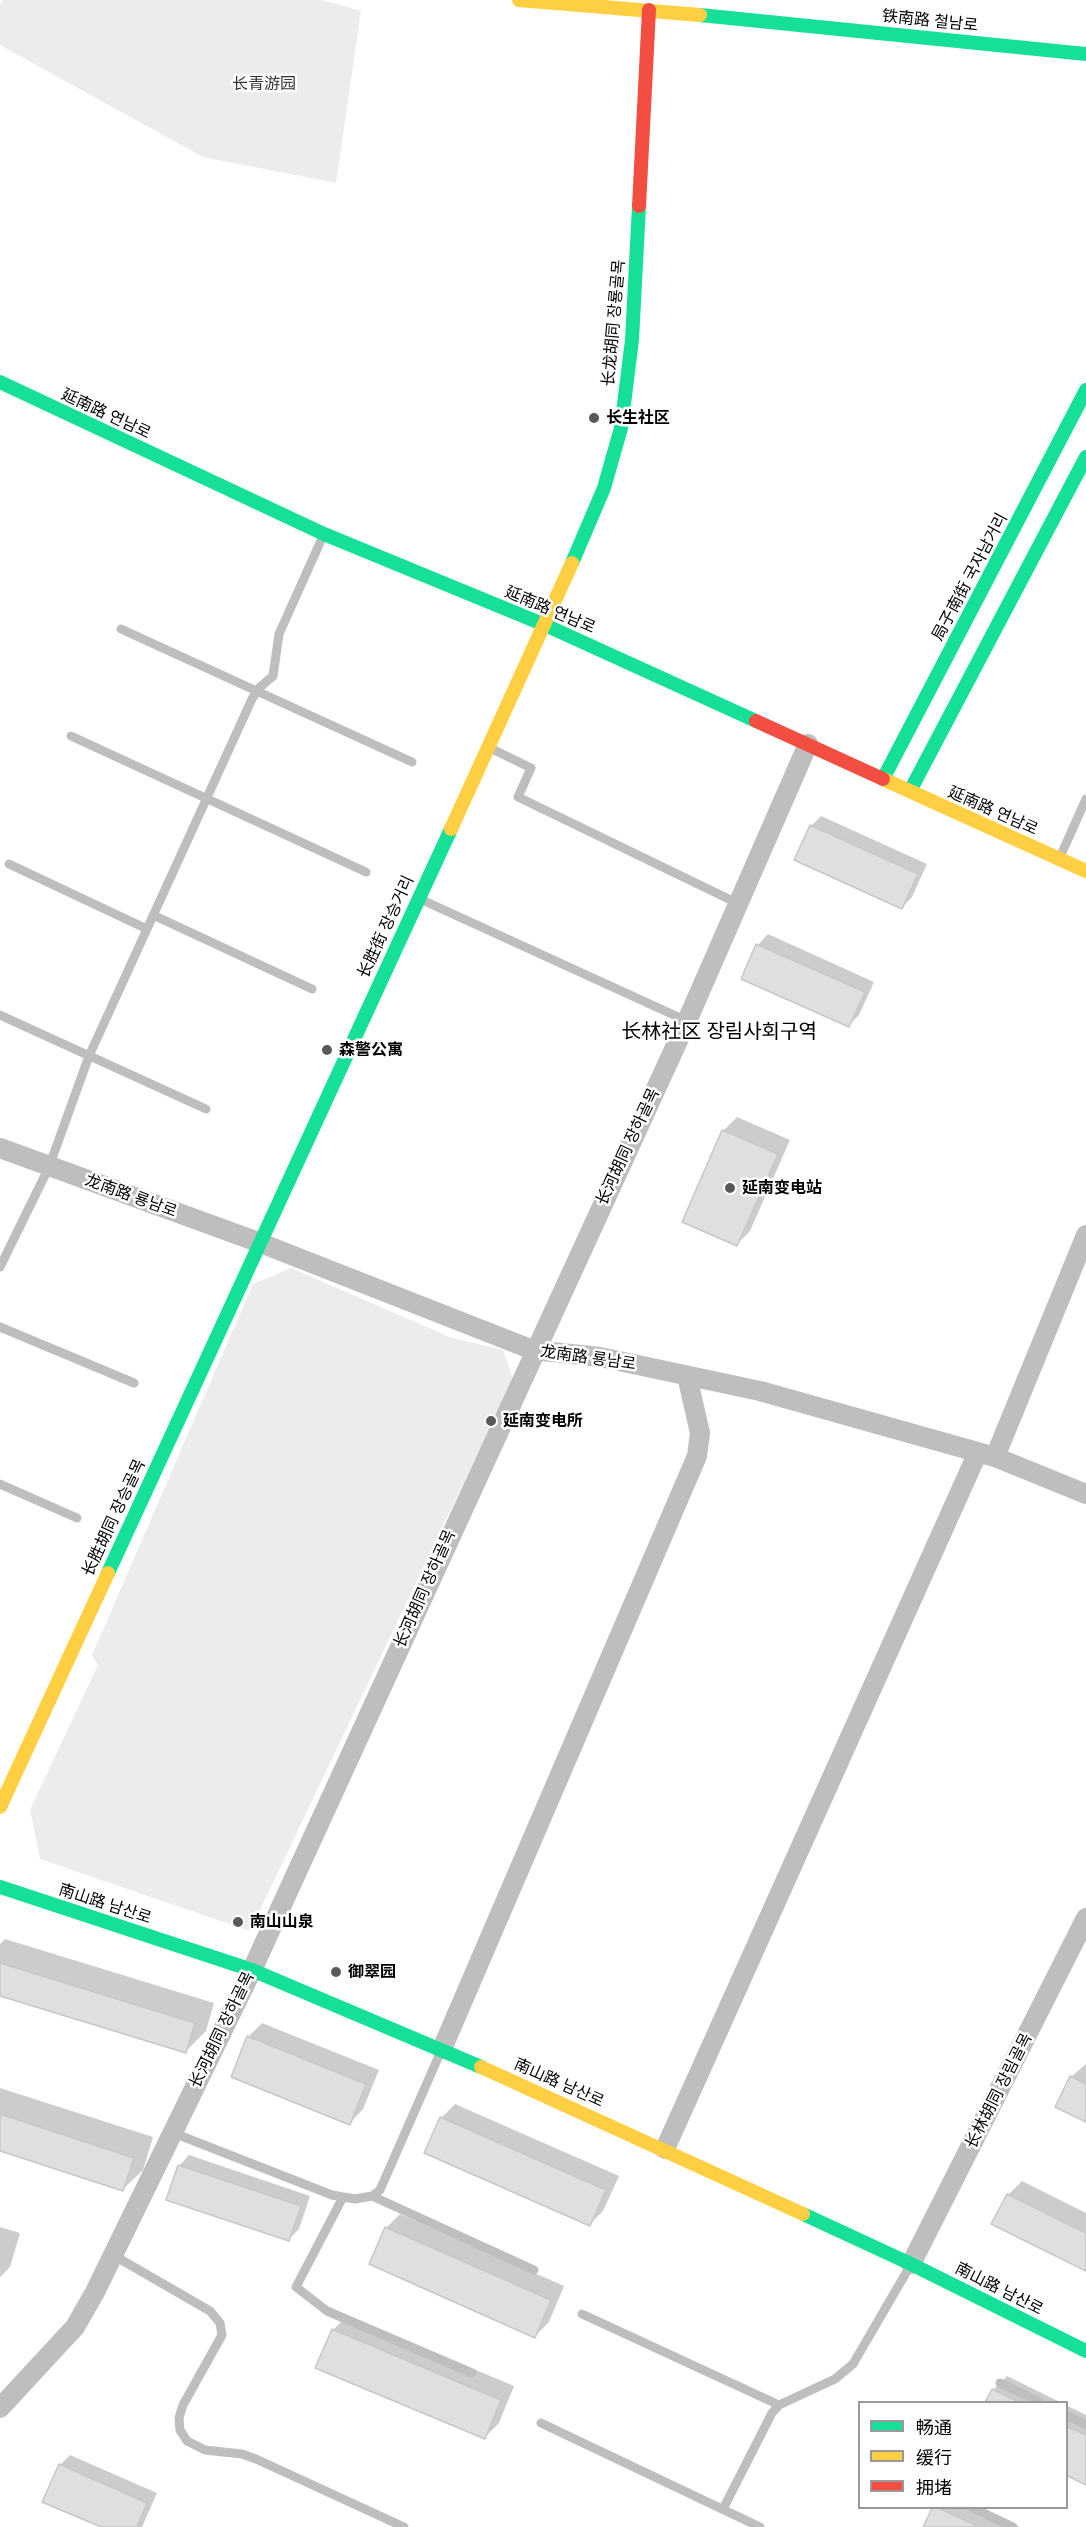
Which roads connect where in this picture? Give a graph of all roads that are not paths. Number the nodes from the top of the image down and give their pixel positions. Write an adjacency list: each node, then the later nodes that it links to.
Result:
1 (519, 0): 2 (street, 铁南路 철남로)
2 (649, 10): 3 (street, 铁南路 철남로); 8 (street, 长龙胡同 장룡골목)
3 (1086, 54)
4 (0, 382): 7 (street, 延南路 연남로)
5 (1086, 390): 15 (street, 局子南街 국자남거리)
6 (1086, 457): 16 (street)
7 (324, 534): 8 (street, 延南路 연남로); 10 (lane)
8 (544, 625): 12 (street, 延南路 연남로); 13 (street, 长胜街 장승거리)
9 (121, 628): 10 (lane)
10 (257, 691): 14 (lane); 17 (lane)
11 (71, 736): 17 (lane)
12 (808, 744): 15 (street, 延南路 연남로); 24 (street, 长河胡同 장하골목)
13 (488, 747): 23 (street, 长胜街 장승거리); 24 (lane)
14 (412, 762)
15 (883, 779): 16 (street, 延南路 연남로)
16 (910, 791): 19 (street, 延南路 연남로)
17 (206, 798): 22 (lane); 25 (lane)
18 (1086, 799): 19 (lane)
19 (1059, 859): 21 (street, 延南路 연남로)
20 (9, 864): 26 (lane)
21 (1086, 871)
22 (366, 872)
23 (418, 898): 29 (lane); 35 (street, 长胜街 장승거리)
24 (737, 903): 29 (street, 长河胡同 장하골목)
25 (153, 915): 26 (lane); 27 (lane)
26 (147, 929): 30 (lane)
27 (312, 988)
28 (0, 1015): 30 (lane)
29 (687, 1021): 38 (street, 长河胡同 장하골목)
30 (89, 1056): 31 (lane); 33 (lane)
31 (206, 1109)
32 (0, 1148): 33 (street, 龙南路 룡남로)
33 (49, 1167): 35 (street, 龙南路 룡남로); 36 (lane)
34 (1086, 1235): 41 (street)
35 (258, 1242): 38 (street, 龙南路 룡남로); 45 (street, 长胜胡同 장승골목)
36 (0, 1267)
37 (0, 1327): 40 (lane)
38 (533, 1350): 39 (street, 龙南路 룡남로); 48 (street, 长河胡同 장하골목)
39 (687, 1376): 41 (street, 龙南路 룡남로); 49 (street)
40 (134, 1383)
41 (986, 1455): 43 (street, 龙南路 룡남로); 51 (street)
42 (0, 1485): 44 (lane)
43 (1086, 1494)
44 (77, 1518)
45 (0, 1807)
46 (0, 1887): 48 (street, 南山路 남산로)
47 (1086, 1918): 55 (street, 长林胡同 장림골목)
48 (252, 1970): 49 (street, 南山路 남산로); 50 (street, 长河胡同 장하골목)
49 (442, 2049): 51 (street, 南山路 남산로); 52 (lane)
50 (171, 2132): 53 (lane); 54 (street, 长河胡同 장하골목)
51 (665, 2149): 55 (street, 南山路 남산로)
52 (372, 2196): 53 (lane); 56 (lane)
53 (343, 2197): 59 (lane)
54 (113, 2254): 63 (street, 长河胡同 장하골목); 69 (lane)
55 (911, 2264): 58 (street, 南山路 남산로); 62 (lane)
56 (534, 2270)
57 (582, 2314): 62 (lane)
58 (1086, 2351)
59 (472, 2373)
60 (1000, 2383): 61 (lane)
61 (1036, 2401)
62 (779, 2405): 67 (lane)
63 (0, 2408)
64 (1068, 2416): 66 (lane)
65 (541, 2423): 67 (lane)
66 (1086, 2425)
67 (723, 2509): 70 (lane)
68 (975, 2509): 71 (lane)
69 (404, 2527)
70 (760, 2527)
71 (1013, 2527)

